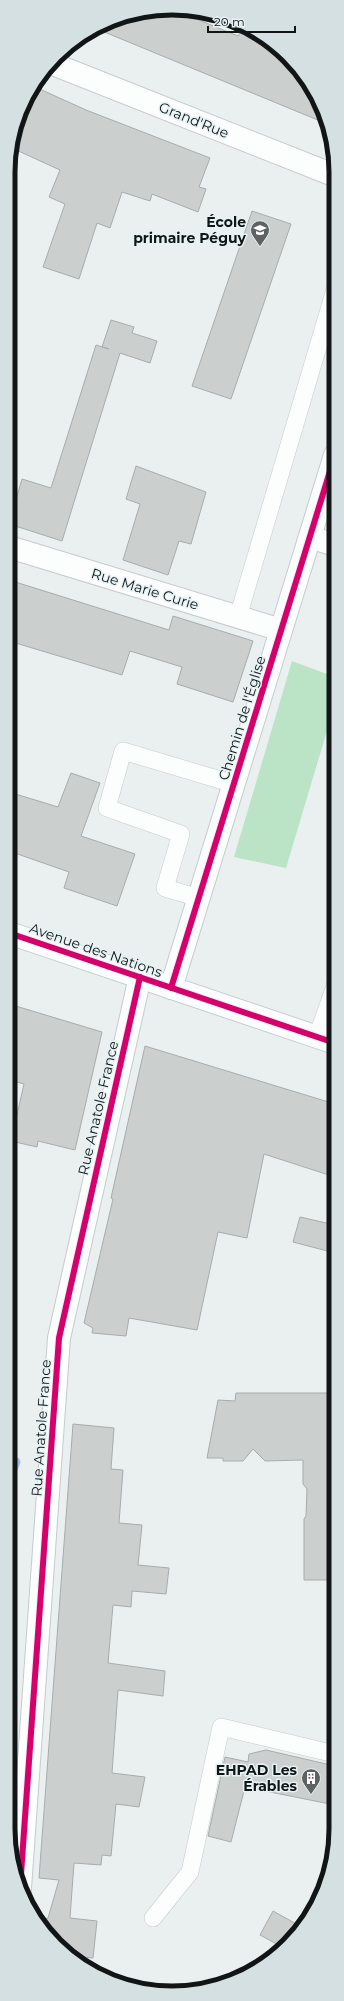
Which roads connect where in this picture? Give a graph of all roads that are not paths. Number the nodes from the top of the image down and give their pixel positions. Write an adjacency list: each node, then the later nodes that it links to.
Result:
1 (59, 63): 2 (street, Grand'Rue)
2 (329, 173)
3 (329, 310): 8 (lane)
4 (329, 477): 5 (street, Chemin de l'Église)
5 (310, 537): 6 (street); 9 (street, Chemin de l'Église)
6 (329, 543)
7 (15, 549): 8 (street, Rue Marie Curie)
8 (238, 617): 9 (street, Rue Marie Curie)
9 (282, 630): 10 (street, Chemin de l'Église)
10 (234, 784): 11 (street, Chemin de l'Église); 11 (lane)
11 (199, 898): 14 (street, Chemin de l'Église)
12 (15, 935): 13 (street, Avenue des Nations)
13 (140, 977): 14 (street, Avenue des Nations); 18 (street, Rue Anatole France)
14 (171, 988): 16 (street, Avenue des Nations)
15 (329, 1022): 16 (lane)
16 (326, 1040)
17 (329, 1753): 19 (lane)
18 (21, 1873)
19 (153, 1918)

